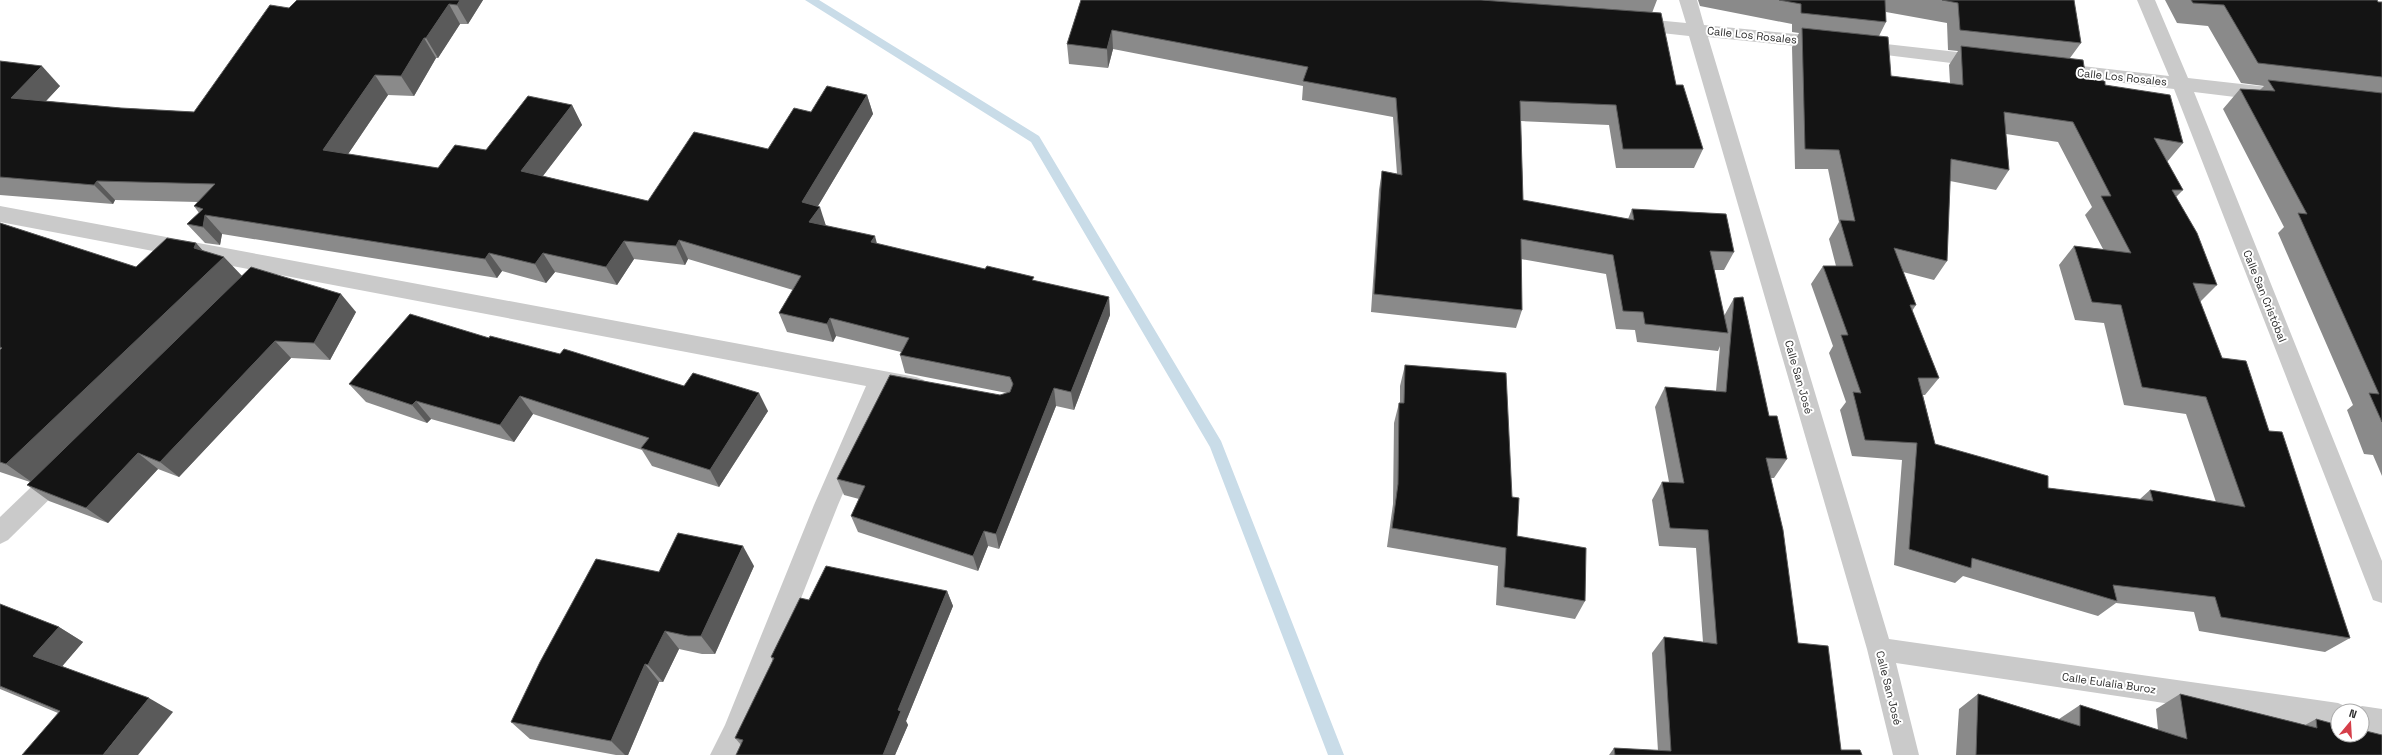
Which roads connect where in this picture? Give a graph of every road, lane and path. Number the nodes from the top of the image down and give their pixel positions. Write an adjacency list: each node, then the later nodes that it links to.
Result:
1 (1688, 0): 4 (street, Calle San José)
2 (2146, 0): 7 (street, Calle San Cristóbal)
3 (1618, 23): 4 (street, Calle Los Rosales)
4 (1696, 29): 5 (street, Calle Los Rosales); 17 (street, Calle San José)
5 (1998, 63)
6 (2038, 67): 7 (street, Calle Los Rosales)
7 (2181, 83): 8 (street, Calle Los Rosales); 16 (street, Calle San Cristóbal)
8 (2282, 95)
9 (0, 214): 10 (street)
10 (272, 266): 11 (street); 12 (street)
11 (255, 282)
12 (880, 379): 13 (street); 21 (street)
13 (934, 389)
14 (74, 460): 15 (street)
15 (0, 533)
16 (2382, 592)
17 (1880, 649): 18 (street, Calle Eulalia Buroz); 22 (street, Calle San José)
18 (2330, 715)
19 (2370, 720): 20 (street)
20 (2382, 722)
21 (723, 755)
22 (1906, 755)

